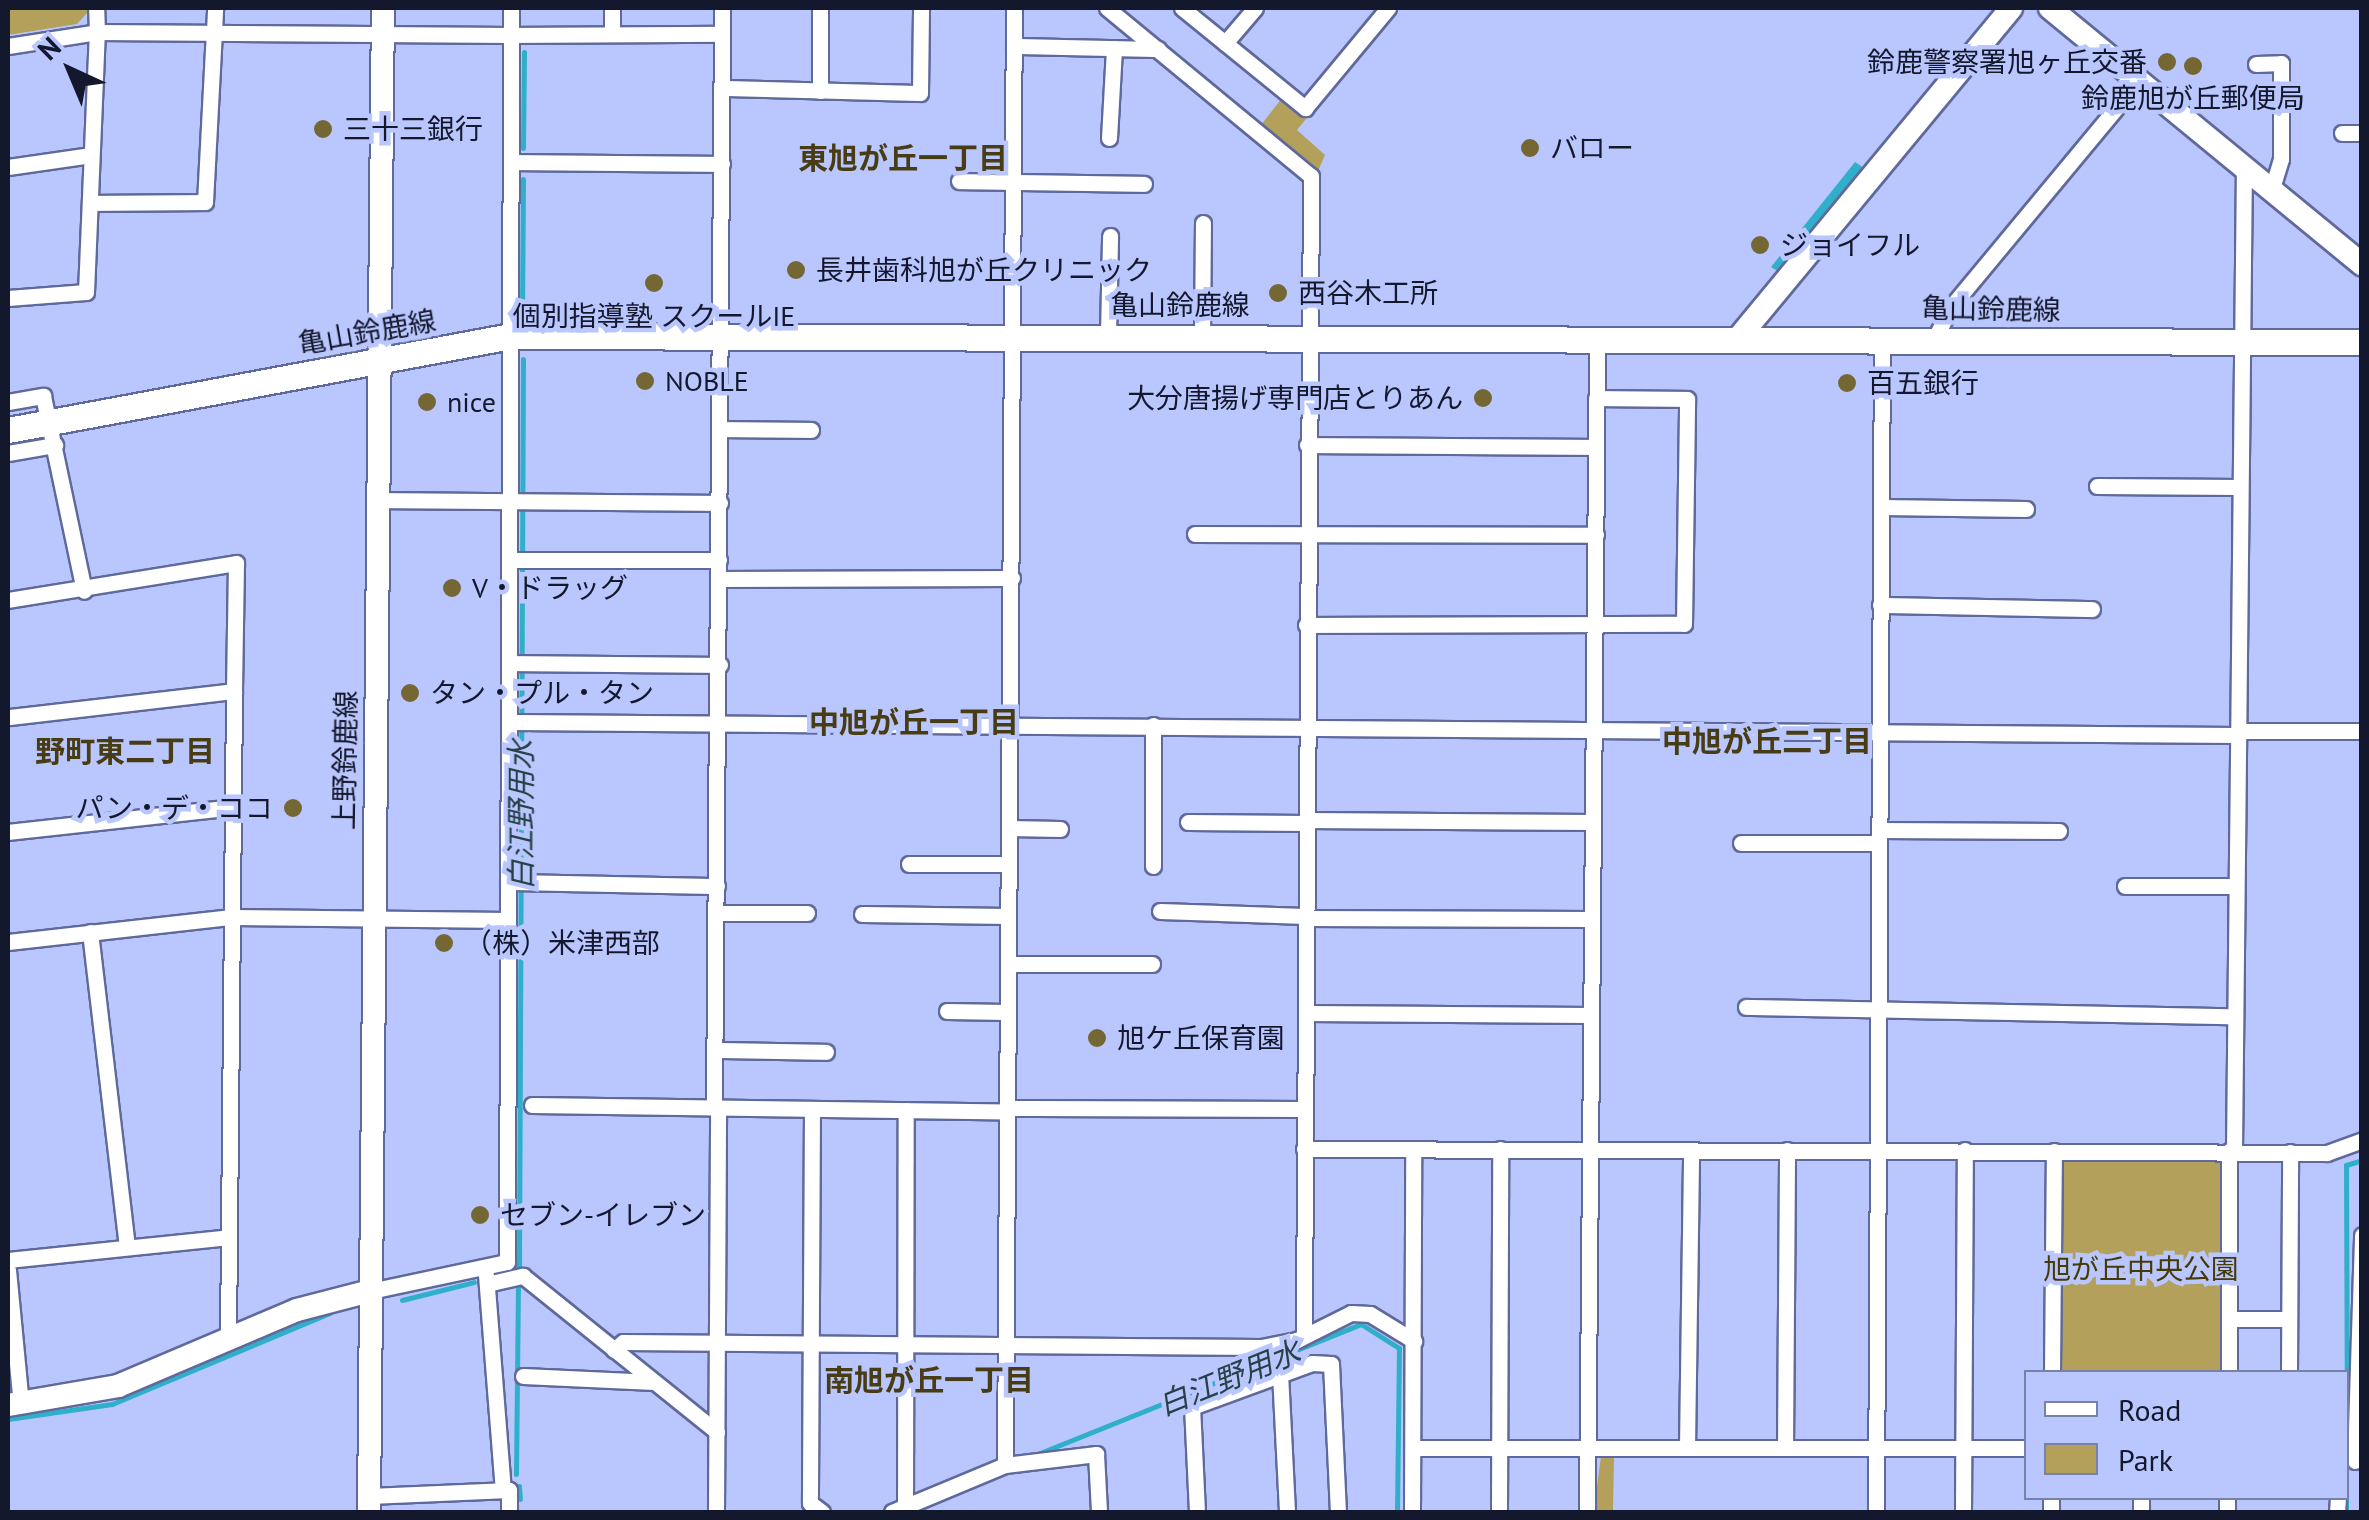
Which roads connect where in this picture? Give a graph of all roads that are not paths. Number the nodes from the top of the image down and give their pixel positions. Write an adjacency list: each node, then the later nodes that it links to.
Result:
1 (96, 8): 16 (street)
2 (215, 8): 17 (street)
3 (384, 8): 18 (main road, 上野鈴鹿線)
4 (512, 8): 21 (street)
5 (612, 8): 19 (street)
6 (722, 8): 20 (street)
7 (820, 8): 30 (street)
8 (921, 8): 30 (street)
9 (1014, 8): 24 (street)
10 (1107, 8): 26 (street)
11 (1182, 8): 22 (street)
12 (1256, 8): 22 (street)
13 (1388, 8): 22 (street)
14 (2010, 8): 55 (main road)
15 (2050, 8): 28 (main road)
16 (97, 32): 17 (street); 23 (street); 34 (street)
17 (214, 33): 18 (street); 43 (street)
18 (383, 34): 21 (street); 60 (main road, 上野鈴鹿線)
19 (612, 34): 20 (street); 21 (street)
20 (722, 34): 29 (street)
21 (512, 35): 35 (street)
22 (1226, 43)
23 (8, 46)
24 (1014, 46): 25 (street); 40 (street)
25 (1114, 48): 26 (street); 33 (street)
26 (1158, 49): 53 (street)
27 (2256, 64): 42 (street)
28 (2139, 80): 37 (main road); 57 (street)
29 (724, 88): 30 (street); 36 (street)
30 (820, 91)
31 (2342, 133): 32 (street)
32 (2362, 133)
33 (1109, 138)
34 (91, 155): 38 (street); 43 (street)
35 (513, 162): 36 (street); 50 (street)
36 (722, 164): 48 (street)
37 (2244, 166): 42 (main road); 58 (street)
38 (8, 167)
39 (959, 181): 40 (street)
40 (1014, 182): 41 (street); 49 (street)
41 (1144, 184)
42 (2272, 190): 46 (main road)
43 (90, 203): 47 (street)
44 (1202, 223): 52 (street)
45 (1110, 236): 51 (street)
46 (2362, 264)
47 (8, 298)
48 (721, 334): 49 (main road, 亀山鈴鹿線); 50 (main road, 亀山鈴鹿線); 63 (street)
49 (1013, 335): 51 (main road, 亀山鈴鹿線); 82 (street)
50 (511, 336): 60 (main road, 亀山鈴鹿線); 73 (street)
51 (1108, 336): 52 (main road, 亀山鈴鹿線)
52 (1202, 336): 53 (main road, 亀山鈴鹿線)
53 (1309, 336): 54 (main road, 亀山鈴鹿線); 67 (street)
54 (1597, 336): 55 (main road, 亀山鈴鹿線); 61 (street)
55 (1740, 336): 56 (main road, 亀山鈴鹿線)
56 (1882, 338): 57 (main road, 亀山鈴鹿線); 75 (street)
57 (1935, 338): 58 (main road, 亀山鈴鹿線)
58 (2241, 342): 59 (main road, 亀山鈴鹿線); 71 (street)
59 (2362, 342)
60 (379, 360): 66 (main road, 亀山鈴鹿線); 72 (main road, 上野鈴鹿線)
61 (1596, 398): 68 (street); 89 (street)
62 (8, 402): 66 (street)
63 (720, 429): 65 (street); 74 (street)
64 (8, 430): 66 (main road, 亀山鈴鹿線)
65 (811, 430)
66 (47, 431): 69 (street); 84 (street)
67 (1307, 445): 68 (street); 77 (street)
68 (1596, 448): 79 (street)
69 (8, 454)
70 (2097, 486): 71 (street)
71 (2238, 488): 102 (street)
72 (377, 500): 73 (street); 124 (main road, 上野鈴鹿線)
73 (518, 502): 74 (street); 80 (street)
74 (720, 503): 81 (street)
75 (1881, 507): 76 (street); 86 (street)
76 (2026, 509)
77 (1307, 532): 78 (street); 79 (street); 88 (street)
78 (1195, 534)
79 (1596, 535): 89 (street)
80 (518, 560): 81 (street); 90 (street)
81 (719, 560): 83 (street)
82 (1012, 578): 83 (street); 95 (street)
83 (720, 579): 91 (street)
84 (84, 591): 85 (street); 92 (street)
85 (8, 600)
86 (1880, 606): 87 (street); 99 (street)
87 (2092, 608)
88 (1306, 625): 89 (street); 98 (street)
89 (1594, 626): 100 (street)
90 (518, 664): 91 (street); 94 (street)
91 (720, 665): 96 (street)
92 (234, 691): 93 (street); 103 (street)
93 (8, 717)
94 (518, 722): 96 (street); 116 (street)
95 (1010, 722): 96 (street); 97 (street); 107 (street)
96 (720, 724): 117 (street)
97 (1153, 725): 98 (street); 115 (street)
98 (1307, 728): 100 (street); 105 (street)
99 (1880, 729): 100 (street); 102 (street); 111 (street)
100 (1593, 730): 106 (street)
101 (2362, 731): 102 (street)
102 (2238, 733): 119 (street)
103 (234, 806): 110 (street); 127 (street)
104 (1188, 822): 105 (street)
105 (1306, 822): 106 (street); 126 (street)
106 (1593, 822): 128 (street)
107 (1009, 828): 108 (street); 114 (street)
108 (1060, 829)
109 (2058, 831): 111 (street)
110 (8, 832)
111 (1878, 837): 112 (street); 135 (street)
112 (1741, 843)
113 (909, 864): 114 (street)
114 (1009, 864): 125 (street)
115 (1153, 866)
116 (516, 883): 117 (street); 129 (street)
117 (717, 886): 121 (street)
118 (2124, 886): 119 (street)
119 (2236, 886): 140 (street)
120 (1160, 911): 126 (street)
121 (716, 913): 122 (street); 141 (street)
122 (807, 913)
123 (862, 914): 125 (street)
124 (372, 916): 127 (street); 129 (street); 167 (main road, 上野鈴鹿線)
125 (1008, 916): 132 (street)
126 (1305, 917): 128 (street); 138 (street)
127 (232, 918): 130 (street); 162 (street)
128 (1591, 919): 139 (street)
129 (508, 920): 166 (street)
130 (90, 932): 131 (street); 163 (street)
131 (8, 942)
132 (1008, 964): 133 (street); 137 (street)
133 (1152, 964)
134 (1746, 1007): 135 (street)
135 (1878, 1008): 140 (street); 157 (street)
136 (947, 1011): 137 (street)
137 (1007, 1012): 147 (street)
138 (1306, 1013): 139 (street); 148 (street)
139 (1590, 1015): 153 (street)
140 (2235, 1016): 159 (street)
141 (715, 1050): 142 (street); 144 (street)
142 (826, 1052)
143 (532, 1105): 144 (street)
144 (716, 1108): 145 (street); 173 (street)
145 (812, 1109): 146 (street); 174 (street)
146 (906, 1110): 147 (street); 175 (street)
147 (1006, 1110): 148 (street); 176 (street)
148 (1304, 1110): 150 (street)
149 (2362, 1140): 160 (street)
150 (1304, 1149): 151 (street); 170 (street)
151 (1413, 1149): 152 (street); 172 (street)
152 (1500, 1149): 153 (street); 188 (street)
153 (1589, 1150): 154 (street); 187 (street)
154 (1691, 1150): 155 (street); 189 (street)
155 (1787, 1150): 157 (street); 191 (street)
156 (1965, 1150): 157 (street); 158 (street); 193 (street)
157 (1877, 1151): 192 (street)
158 (2054, 1151): 159 (street); 179 (street)
159 (2232, 1151): 160 (street); 168 (street)
160 (2290, 1152): 169 (street)
161 (2362, 1235): 195 (street)
162 (229, 1236): 163 (street); 171 (street)
163 (127, 1246): 164 (street)
164 (8, 1260)
165 (8, 1270): 185 (street)
166 (486, 1276): 167 (street); 177 (street); 197 (street)
167 (370, 1291): 171 (main road); 198 (main road, 上野鈴鹿線)
168 (2231, 1319): 169 (street); 180 (street)
169 (2289, 1319): 181 (street)
170 (1300, 1336): 172 (street); 176 (street); 178 (street)
171 (228, 1340): 185 (main road)
172 (1414, 1341): 190 (street)
173 (716, 1343): 174 (street); 177 (street); 186 (street)
174 (810, 1343): 175 (street); 202 (street)
175 (907, 1345): 176 (street); 199 (street)
176 (1004, 1347): 196 (street)
177 (614, 1350): 184 (street)
178 (1312, 1363): 182 (street); 206 (street)
179 (2052, 1370)
180 (2230, 1370)
181 (2289, 1370)
182 (1280, 1373): 204 (street); 205 (street)
183 (524, 1376): 184 (street)
184 (655, 1382): 186 (street)
185 (14, 1405)
186 (717, 1432): 201 (street)
187 (1588, 1446): 188 (street); 189 (street); 209 (street)
188 (1498, 1447): 190 (street); 208 (street)
189 (1687, 1447): 191 (street)
190 (1415, 1448): 207 (street)
191 (1785, 1448): 192 (street)
192 (1875, 1448): 193 (street); 210 (street)
193 (1964, 1448): 194 (street); 211 (street)
194 (2024, 1448)
195 (2354, 1461)
196 (1012, 1464): 199 (street); 203 (street)
197 (503, 1490): 198 (street); 200 (street)
198 (369, 1504)
199 (898, 1510)
200 (509, 1512)
201 (716, 1512)
202 (822, 1512)
203 (1099, 1512)
204 (1197, 1512)
205 (1286, 1512)
206 (1338, 1512)
207 (1412, 1512)
208 (1499, 1512)
209 (1587, 1512)
210 (1876, 1512)
211 (1963, 1512)

